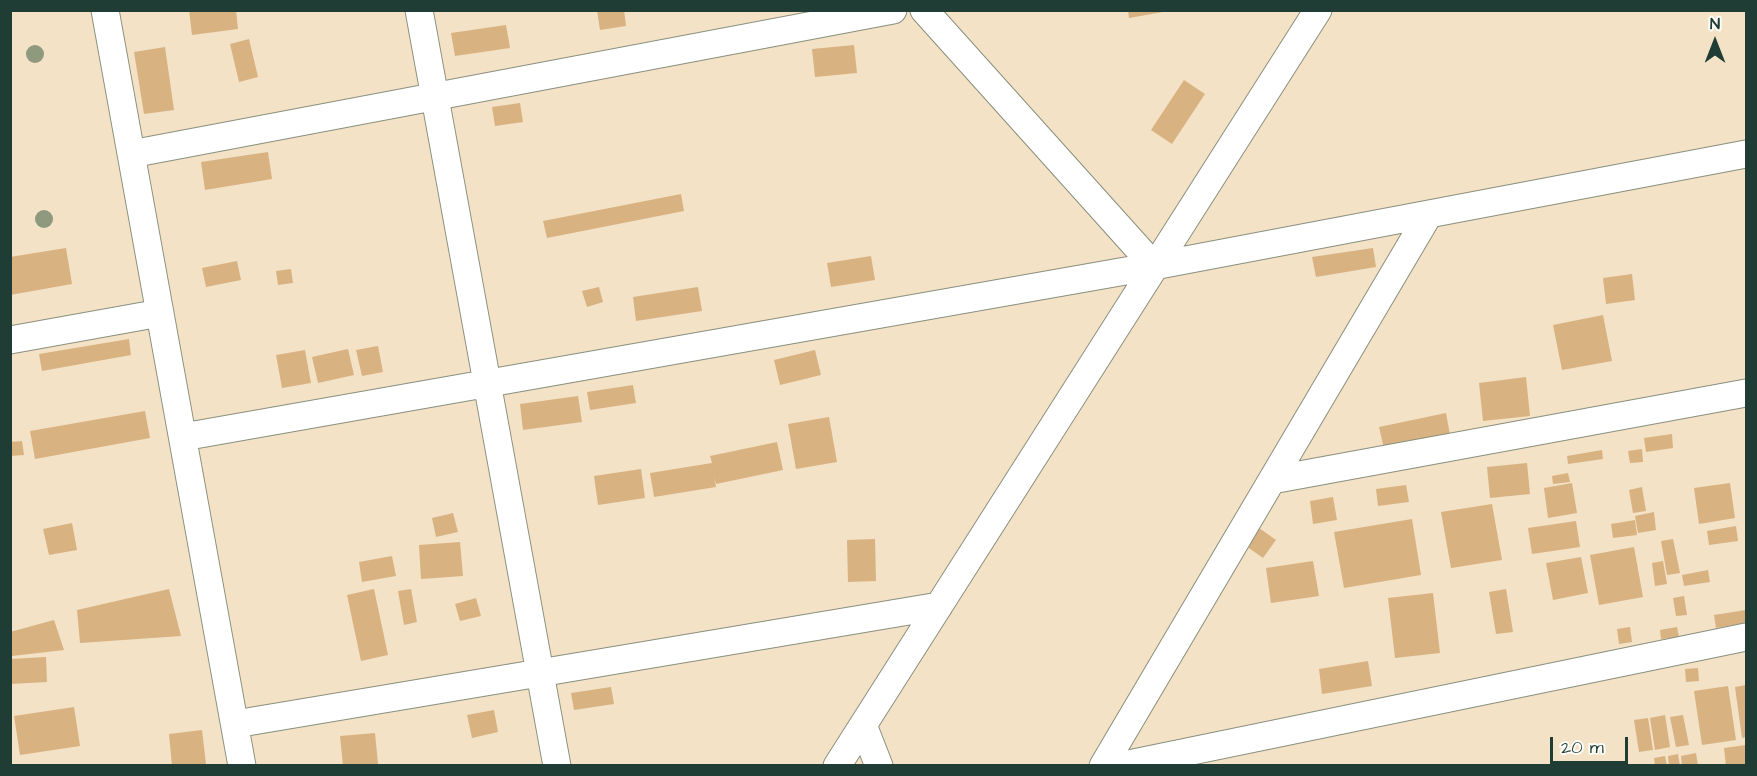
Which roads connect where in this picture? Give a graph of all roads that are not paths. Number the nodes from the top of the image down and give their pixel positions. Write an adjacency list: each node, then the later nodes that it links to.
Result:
1 (105, 10): 7 (street)
2 (419, 10): 6 (street)
3 (893, 10): 6 (street)
4 (924, 10): 10 (street)
5 (1318, 10): 10 (street)
6 (435, 97): 7 (street); 13 (street)
7 (131, 154): 11 (street)
8 (1746, 154): 9 (street)
9 (1429, 214): 10 (street); 16 (street)
10 (1154, 266): 13 (street); 17 (street)
11 (160, 313): 12 (street); 15 (street)
12 (10, 340)
13 (487, 383): 15 (street); 19 (street)
14 (1746, 393): 16 (street)
15 (183, 437): 20 (street)
16 (1272, 480): 26 (street)
17 (939, 606): 19 (street); 21 (street)
18 (1746, 637): 26 (street)
19 (540, 672): 20 (street); 23 (street)
20 (235, 724): 22 (street)
21 (863, 725): 24 (street); 25 (street)
22 (242, 765)
23 (557, 765)
24 (837, 765)
25 (879, 765)
26 (1119, 765)

